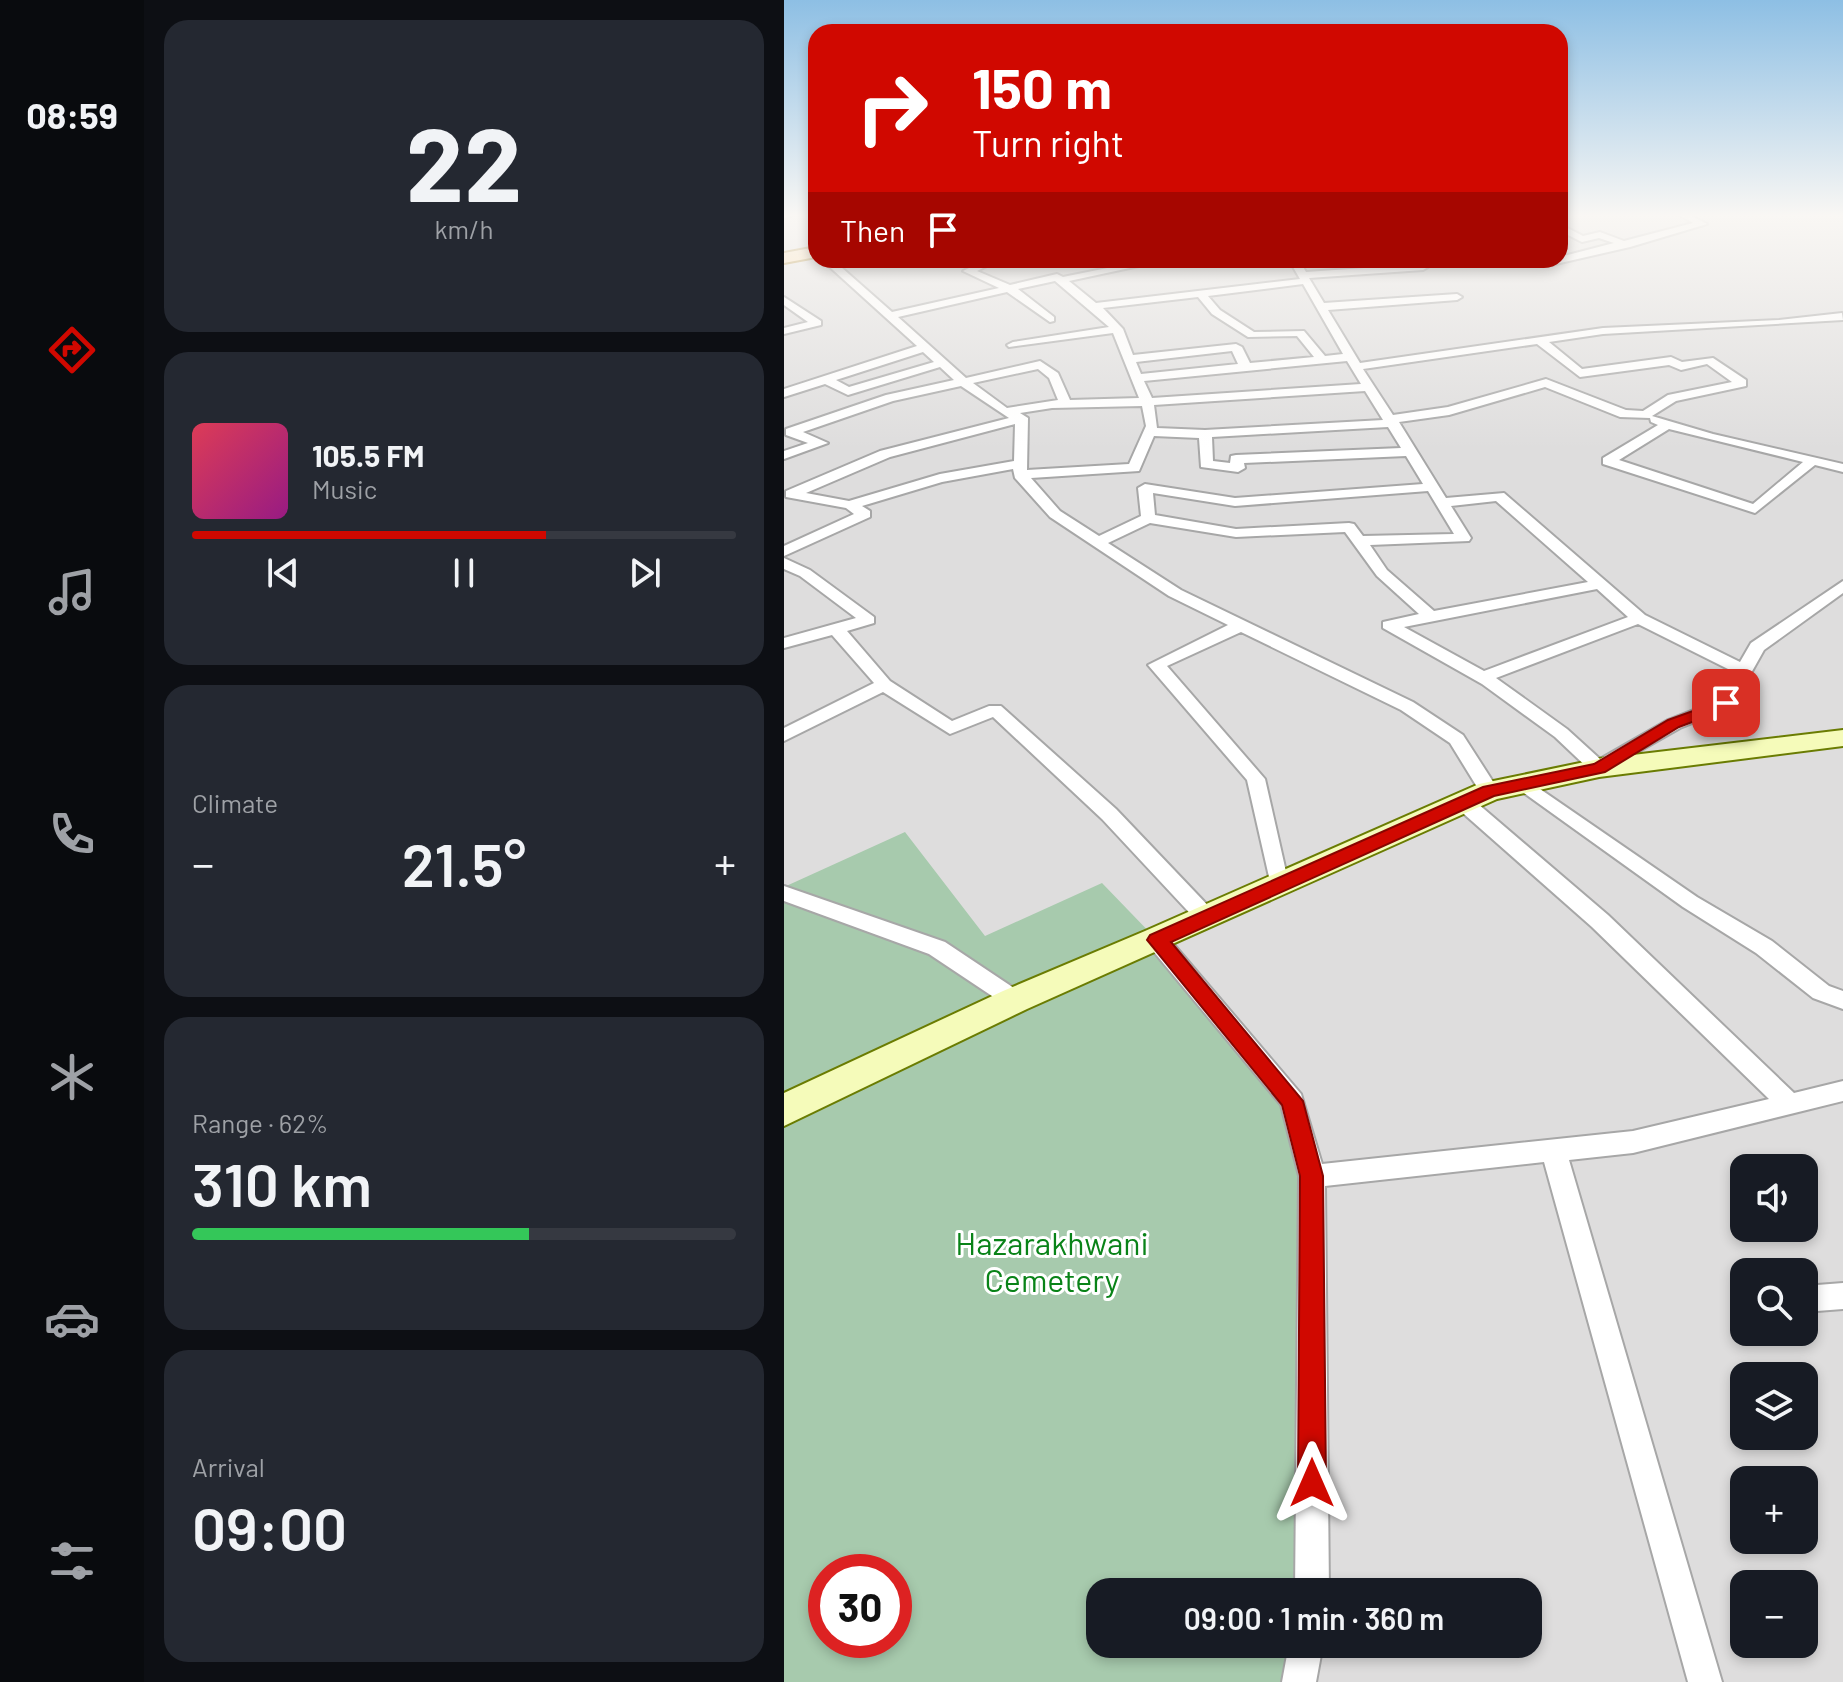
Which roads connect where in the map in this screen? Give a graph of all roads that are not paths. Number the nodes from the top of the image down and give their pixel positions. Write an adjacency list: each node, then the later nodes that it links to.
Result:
1 (864, 292): 13 (street)
2 (987, 292): 13 (street)
3 (1019, 292): 15 (street)
4 (1077, 292): 12 (street)
5 (1196, 292): 12 (street)
6 (1200, 292): 22 (street)
7 (1311, 292): 11 (street)
8 (1377, 292): 11 (street)
9 (1457, 297): 11 (street)
10 (784, 300): 17 (street)
11 (1316, 301): 23 (street)
12 (1094, 306): 16 (street)
13 (890, 316): 20 (street)
14 (1843, 317): 18 (street)
15 (1050, 319)
16 (1117, 329): 19 (street); 21 (street)
17 (784, 331)
18 (1539, 340): 23 (street); 36 (street)
19 (1013, 345)
20 (926, 347): 24 (street); 28 (street)
21 (1129, 359): 25 (street); 27 (street)
22 (1323, 361): 23 (street); 25 (street)
23 (1353, 362): 31 (street)
24 (942, 363): 28 (street); 29 (street)
25 (1246, 368): 27 (street)
26 (784, 374): 30 (street)
27 (1137, 378): 33 (street)
28 (825, 379): 30 (street)
29 (961, 380): 34 (street); 35 (street); 43 (street)
30 (802, 387): 32 (street)
31 (1369, 387): 33 (street); 38 (street)
32 (784, 393)
33 (1147, 402): 34 (street); 40 (street)
34 (1066, 404): 35 (street)
35 (1005, 412): 37 (street)
36 (1645, 415): 38 (street); 39 (street)
37 (1022, 418): 46 (street); 48 (street)
38 (1392, 421): 41 (street); 42 (street)
39 (1667, 425): 44 (street); 44 (street)
40 (1150, 432): 41 (street); 46 (street)
41 (1205, 434): 42 (street)
42 (1411, 452): 47 (street)
43 (784, 455)
44 (1813, 460): 45 (street)
45 (1843, 468)
46 (1021, 470): 50 (street); 53 (street)
47 (1432, 487): 49 (street); 51 (street)
48 (787, 493): 50 (street)
49 (1442, 503): 52 (street); 56 (street)
50 (850, 505): 54 (street)
51 (1148, 518): 52 (street); 53 (street)
52 (1359, 541): 58 (street)
53 (1098, 542): 60 (street)
54 (784, 552)
55 (784, 563): 61 (street)
56 (1600, 584): 58 (street); 59 (street)
57 (1843, 586): 63 (street)
58 (1429, 615): 64 (street)
59 (1639, 618): 63 (street); 64 (street)
60 (1242, 625): 70 (street); 71 (street)
61 (837, 630): 62 (street); 65 (street)
62 (784, 643)
63 (1745, 671): 68 (street)
64 (1482, 677): 68 (street)
65 (884, 685): 66 (street); 73 (street)
66 (784, 735)
67 (1843, 738): 68 (main road)
68 (1599, 768): 69 (main road)
69 (1524, 784): 70 (main road); 76 (street)
70 (1476, 796): 71 (main road); 78 (street)
71 (1279, 885): 73 (main road)
72 (784, 893): 75 (street)
73 (1207, 918): 74 (main road)
74 (1157, 940): 75 (main road); 81 (street)
75 (1015, 1000): 79 (main road)
76 (1843, 1000)
77 (1843, 1091): 78 (street)
78 (1789, 1103): 80 (street)
79 (784, 1110)
80 (1553, 1150): 81 (street); 87 (street)
81 (1312, 1176): 84 (street)
82 (1843, 1296): 83 (street)
83 (1818, 1298)
84 (1312, 1578)
85 (1303, 1658): 86 (street)
86 (1299, 1682)
87 (1705, 1682)

